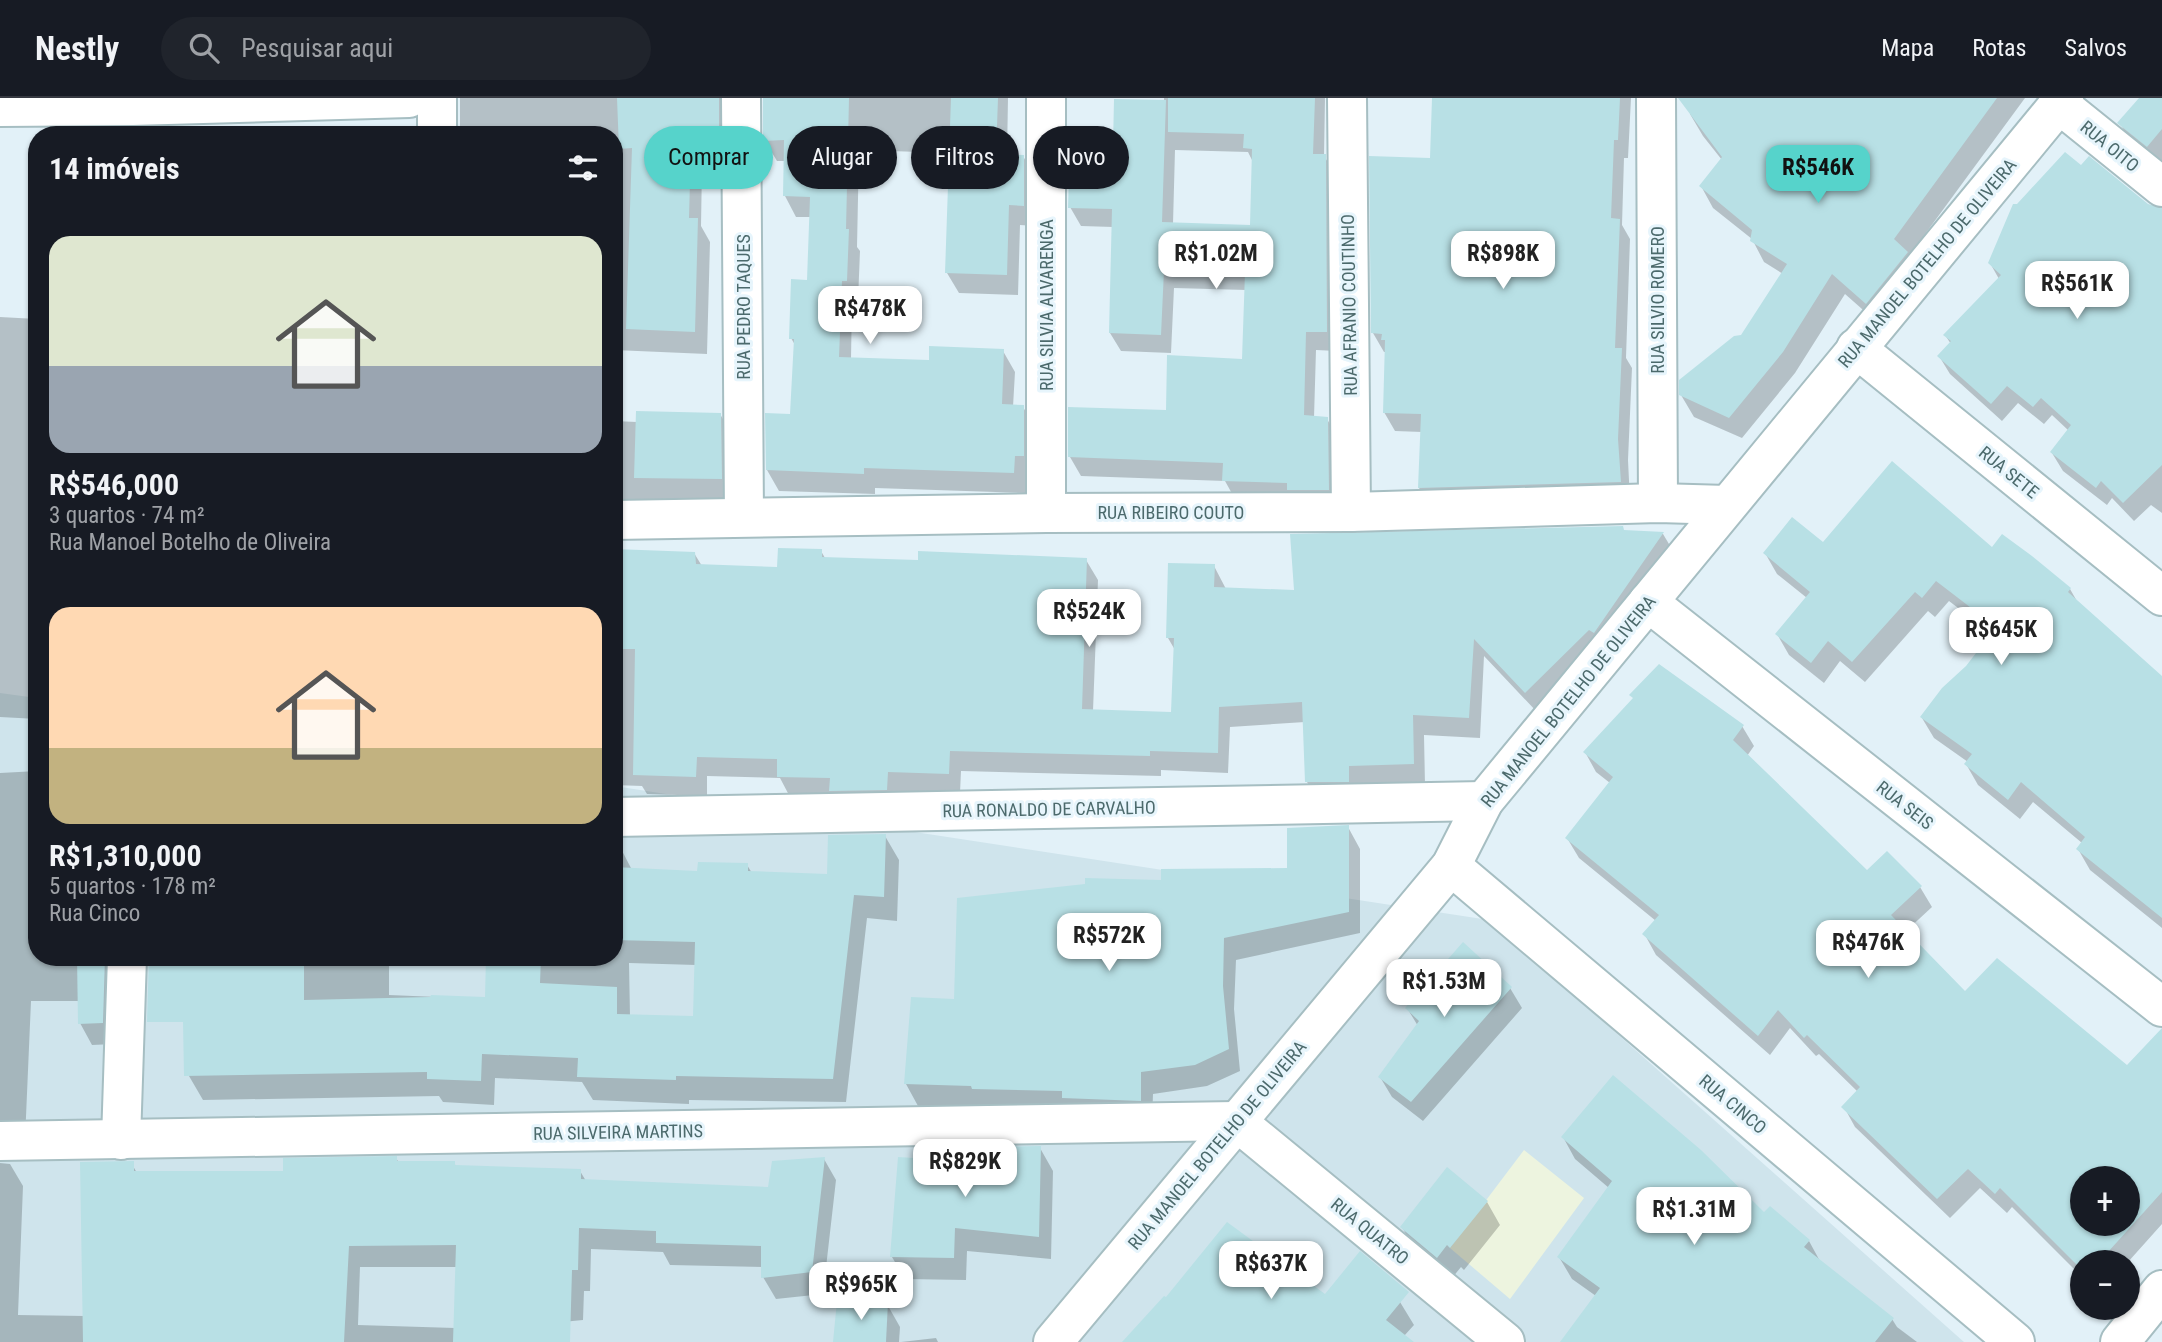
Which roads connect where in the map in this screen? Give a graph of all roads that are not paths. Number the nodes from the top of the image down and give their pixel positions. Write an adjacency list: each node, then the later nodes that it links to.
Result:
1 (409, 98): 9 (street)
2 (437, 98): 10 (street)
3 (741, 98): 17 (street, RUA PEDRO TAQUES)
4 (1046, 98): 16 (street, RUA SILVIA ALVARENGA)
5 (1347, 98): 15 (street, RUA AFRANIO COUTINHO)
6 (1656, 98): 13 (street, RUA SILVIO ROMERO)
7 (2062, 101): 11 (street, RUA OITO); 12 (street, RUA MANOEL BOTELHO DE OLIVEIRA)
8 (0, 107): 9 (street)
9 (133, 120)
10 (437, 126)
11 (2162, 187)
12 (1856, 348): 14 (street, RUA MANOEL BOTELHO DE OLIVEIRA); 19 (street, RUA SETE)
13 (1658, 503): 14 (street, RUA RIBEIRO COUTO); 15 (street, RUA RIBEIRO COUTO)
14 (1727, 505): 20 (street, RUA MANOEL BOTELHO DE OLIVEIRA)
15 (1351, 512): 16 (street, RUA RIBEIRO COUTO)
16 (1046, 513): 17 (street, RUA RIBEIRO COUTO)
17 (744, 516): 18 (street, RUA RIBEIRO COUTO)
18 (623, 520)
19 (2162, 596)
20 (1648, 602): 21 (street, RUA MANOEL BOTELHO DE OLIVEIRA); 25 (street, RUA SEIS)
21 (1484, 801): 22 (street, RUA RONALDO DE CARVALHO); 23 (street, RUA MANOEL BOTELHO DE OLIVEIRA)
22 (623, 817)
23 (1451, 866): 26 (street, RUA MANOEL BOTELHO DE OLIVEIRA); 32 (street, RUA CINCO)
24 (127, 966): 28 (street)
25 (2162, 1007)
26 (1236, 1121): 28 (street, RUA SILVEIRA MARTINS); 30 (street, RUA MANOEL BOTELHO DE OLIVEIRA); 31 (street, RUA QUATRO)
27 (0, 1140): 28 (street, RUA SILVEIRA MARTINS)
28 (121, 1140)
29 (2162, 1290): 33 (street)
30 (1053, 1342)
31 (1504, 1342)
32 (2015, 1342)
33 (2120, 1342)

